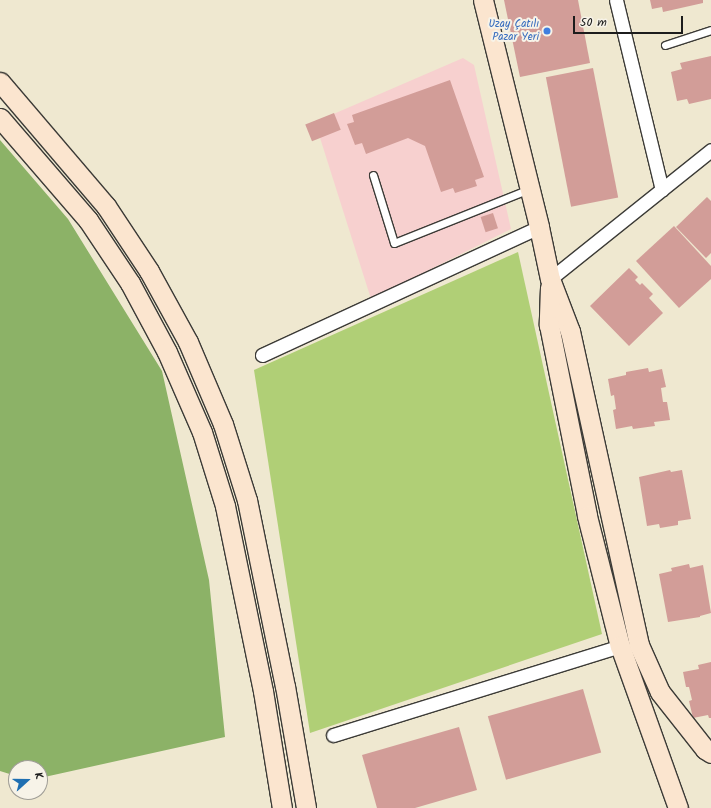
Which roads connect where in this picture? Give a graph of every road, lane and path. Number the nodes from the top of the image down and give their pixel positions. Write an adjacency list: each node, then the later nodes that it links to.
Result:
1 (483, 0): 9 (main road)
2 (616, 0): 10 (street)
3 (711, 30): 4 (lane)
4 (665, 45)
5 (0, 82): 18 (main road)
6 (0, 118): 17 (main road)
7 (711, 150): 10 (street)
8 (373, 175): 9 (lane)
9 (530, 189): 11 (main road)
10 (662, 190): 12 (street)
11 (539, 227): 12 (main road); 13 (street)
12 (550, 279): 14 (main road); 16 (main road)
13 (262, 355)
14 (620, 646): 15 (street); 19 (main road)
15 (333, 735)
16 (711, 753)
17 (282, 808)
18 (306, 808)
19 (678, 808)

